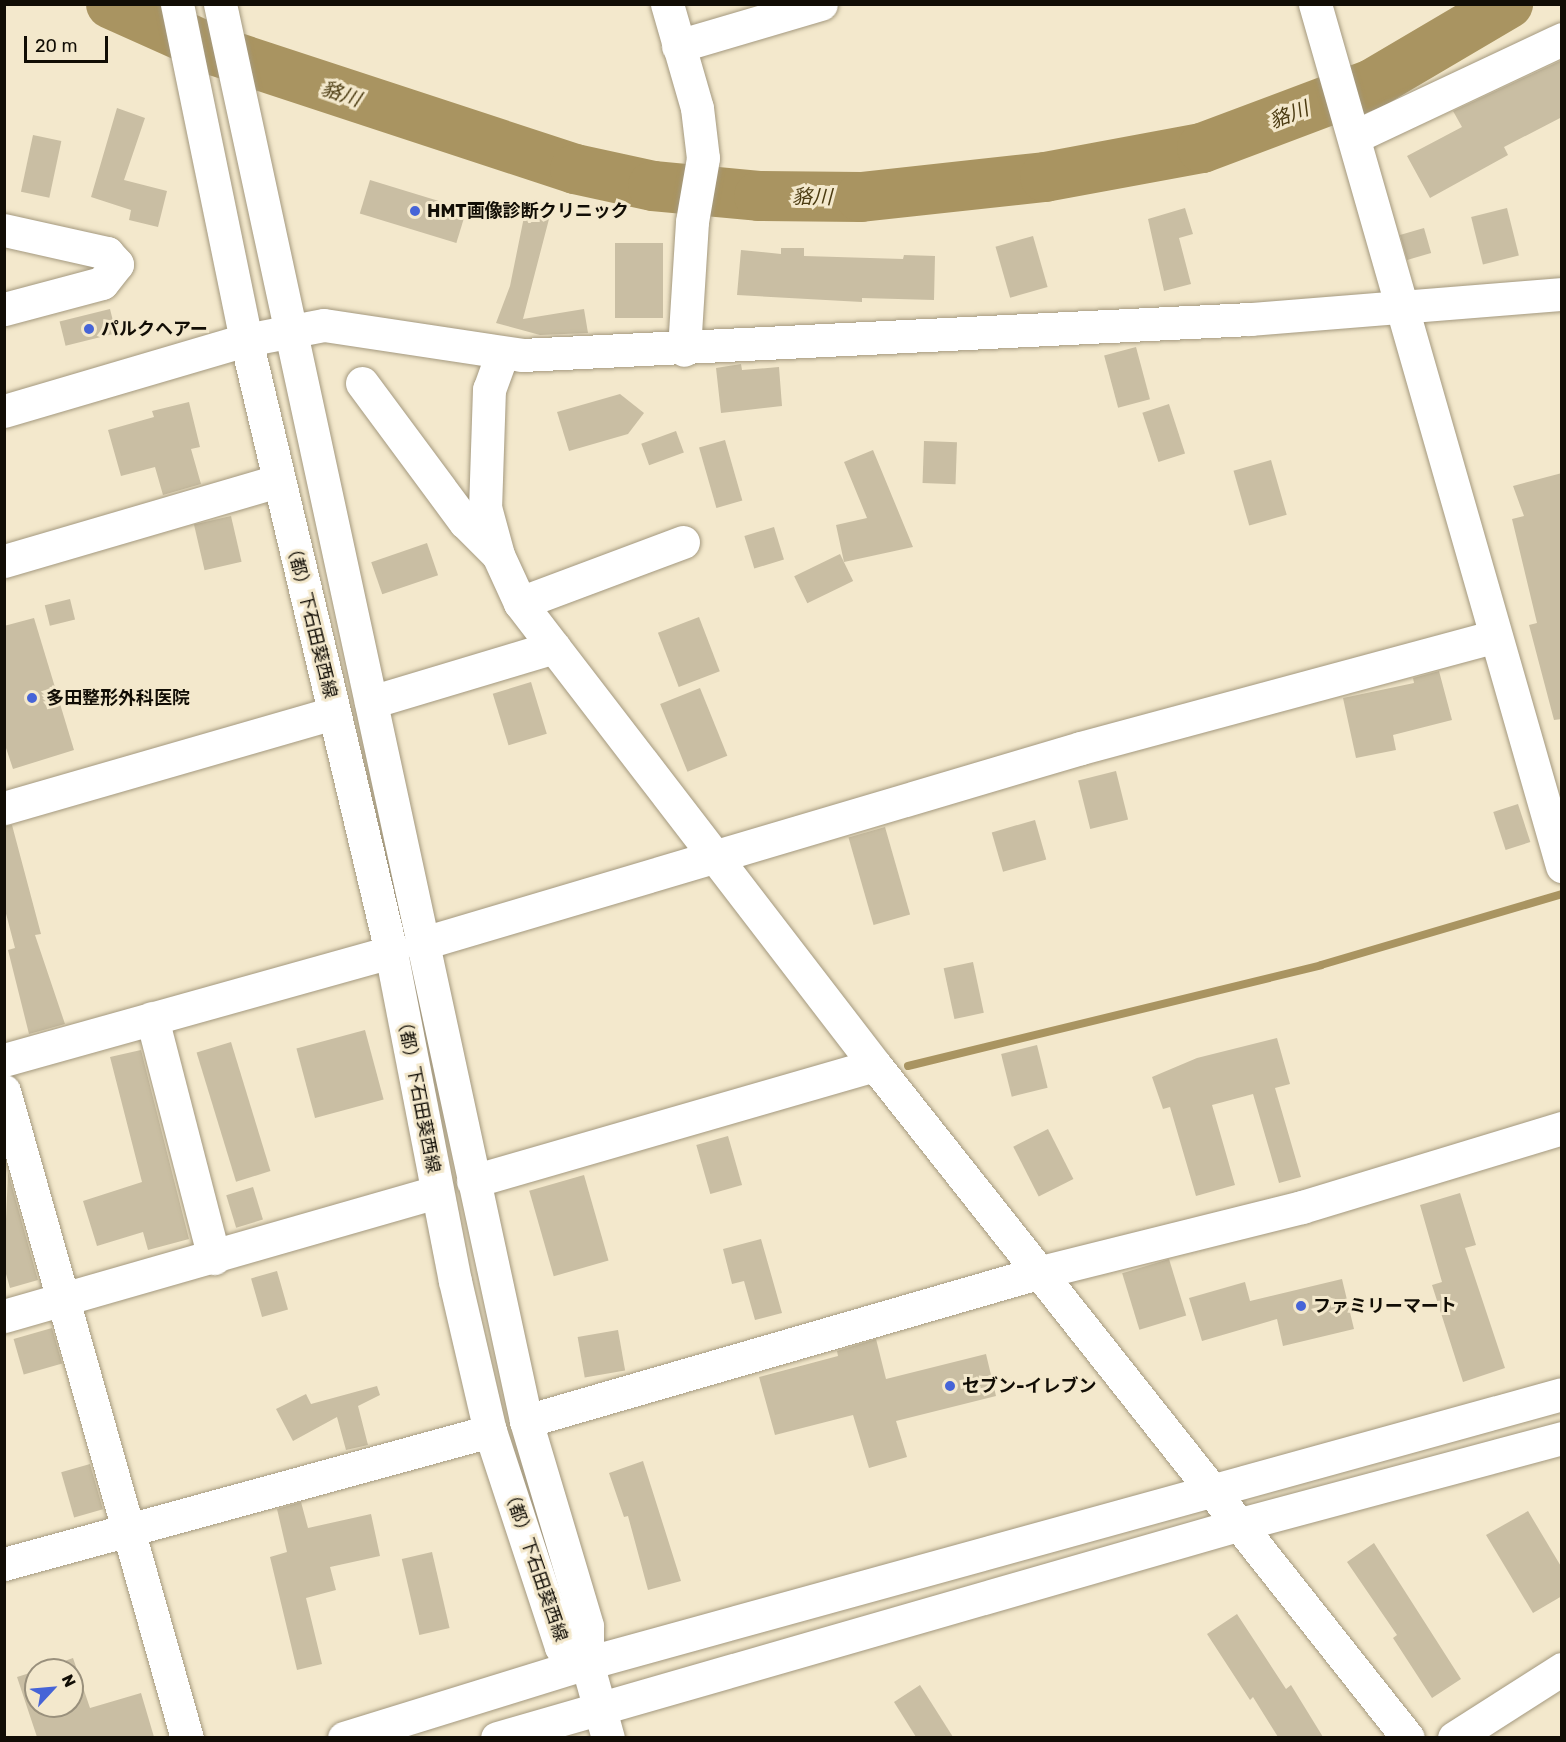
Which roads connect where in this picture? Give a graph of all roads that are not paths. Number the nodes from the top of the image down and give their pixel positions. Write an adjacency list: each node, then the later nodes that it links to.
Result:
1 (177, 4): 14 (street, （都）下石田葵西線)
2 (220, 4): 13 (street, （都）下石田葵西線)
3 (667, 4): 7 (street)
4 (821, 4): 7 (street)
5 (1316, 4): 8 (street)
6 (1562, 39): 8 (street)
7 (678, 46): 15 (street)
8 (1352, 130): 11 (street)
9 (4, 230): 12 (street)
10 (1562, 294): 11 (street)
11 (1401, 305): 15 (street); 24 (street)
12 (4, 309)
13 (290, 330): 14 (street); 16 (street); 26 (street, （都）下石田葵西線)
14 (246, 340): 18 (street); 19 (street, （都）下石田葵西線)
15 (684, 350): 16 (street)
16 (502, 354): 21 (street)
17 (362, 383): 21 (street)
18 (4, 411)
19 (278, 482): 22 (street); 27 (street, （都）下石田葵西線)
20 (683, 542): 23 (street)
21 (498, 555): 23 (street)
22 (4, 561)
23 (520, 603): 25 (street)
24 (1492, 637): 29 (street); 30 (street)
25 (554, 647): 26 (street); 29 (street)
26 (371, 702): 31 (street, （都）下石田葵西線)
27 (334, 713): 28 (street); 31 (street, （都）下石田葵西線)
28 (4, 808)
29 (717, 858): 31 (street); 34 (street)
30 (1561, 863)
31 (406, 948): 32 (street); 37 (street, （都）下石田葵西線); 38 (street, （都）下石田葵西線)
32 (152, 1018): 33 (street); 39 (street)
33 (4, 1060)
34 (875, 1065): 37 (street); 40 (street)
35 (4, 1091): 41 (street)
36 (1562, 1128): 40 (street)
37 (473, 1181): 44 (street, （都）下石田葵西線)
38 (437, 1192): 39 (street); 45 (street, （都）下石田葵西線)
39 (214, 1258): 41 (street)
40 (1041, 1272): 44 (street); 47 (street)
41 (65, 1298): 42 (street); 49 (street)
42 (4, 1316)
43 (1562, 1394): 47 (street)
44 (526, 1421): 51 (street, （都）下石田葵西線)
45 (490, 1431): 49 (street); 51 (street, （都）下石田葵西線)
46 (1562, 1438): 48 (street)
47 (1214, 1490): 48 (street); 51 (street)
48 (1241, 1524): 53 (street); 57 (street)
49 (128, 1529): 50 (street); 54 (street)
50 (4, 1564)
51 (587, 1663): 53 (street); 55 (street)
52 (1562, 1669): 58 (street)
53 (604, 1723): 56 (street)
54 (187, 1737)
55 (344, 1737)
56 (497, 1737)
57 (1408, 1737)
58 (1454, 1737)

